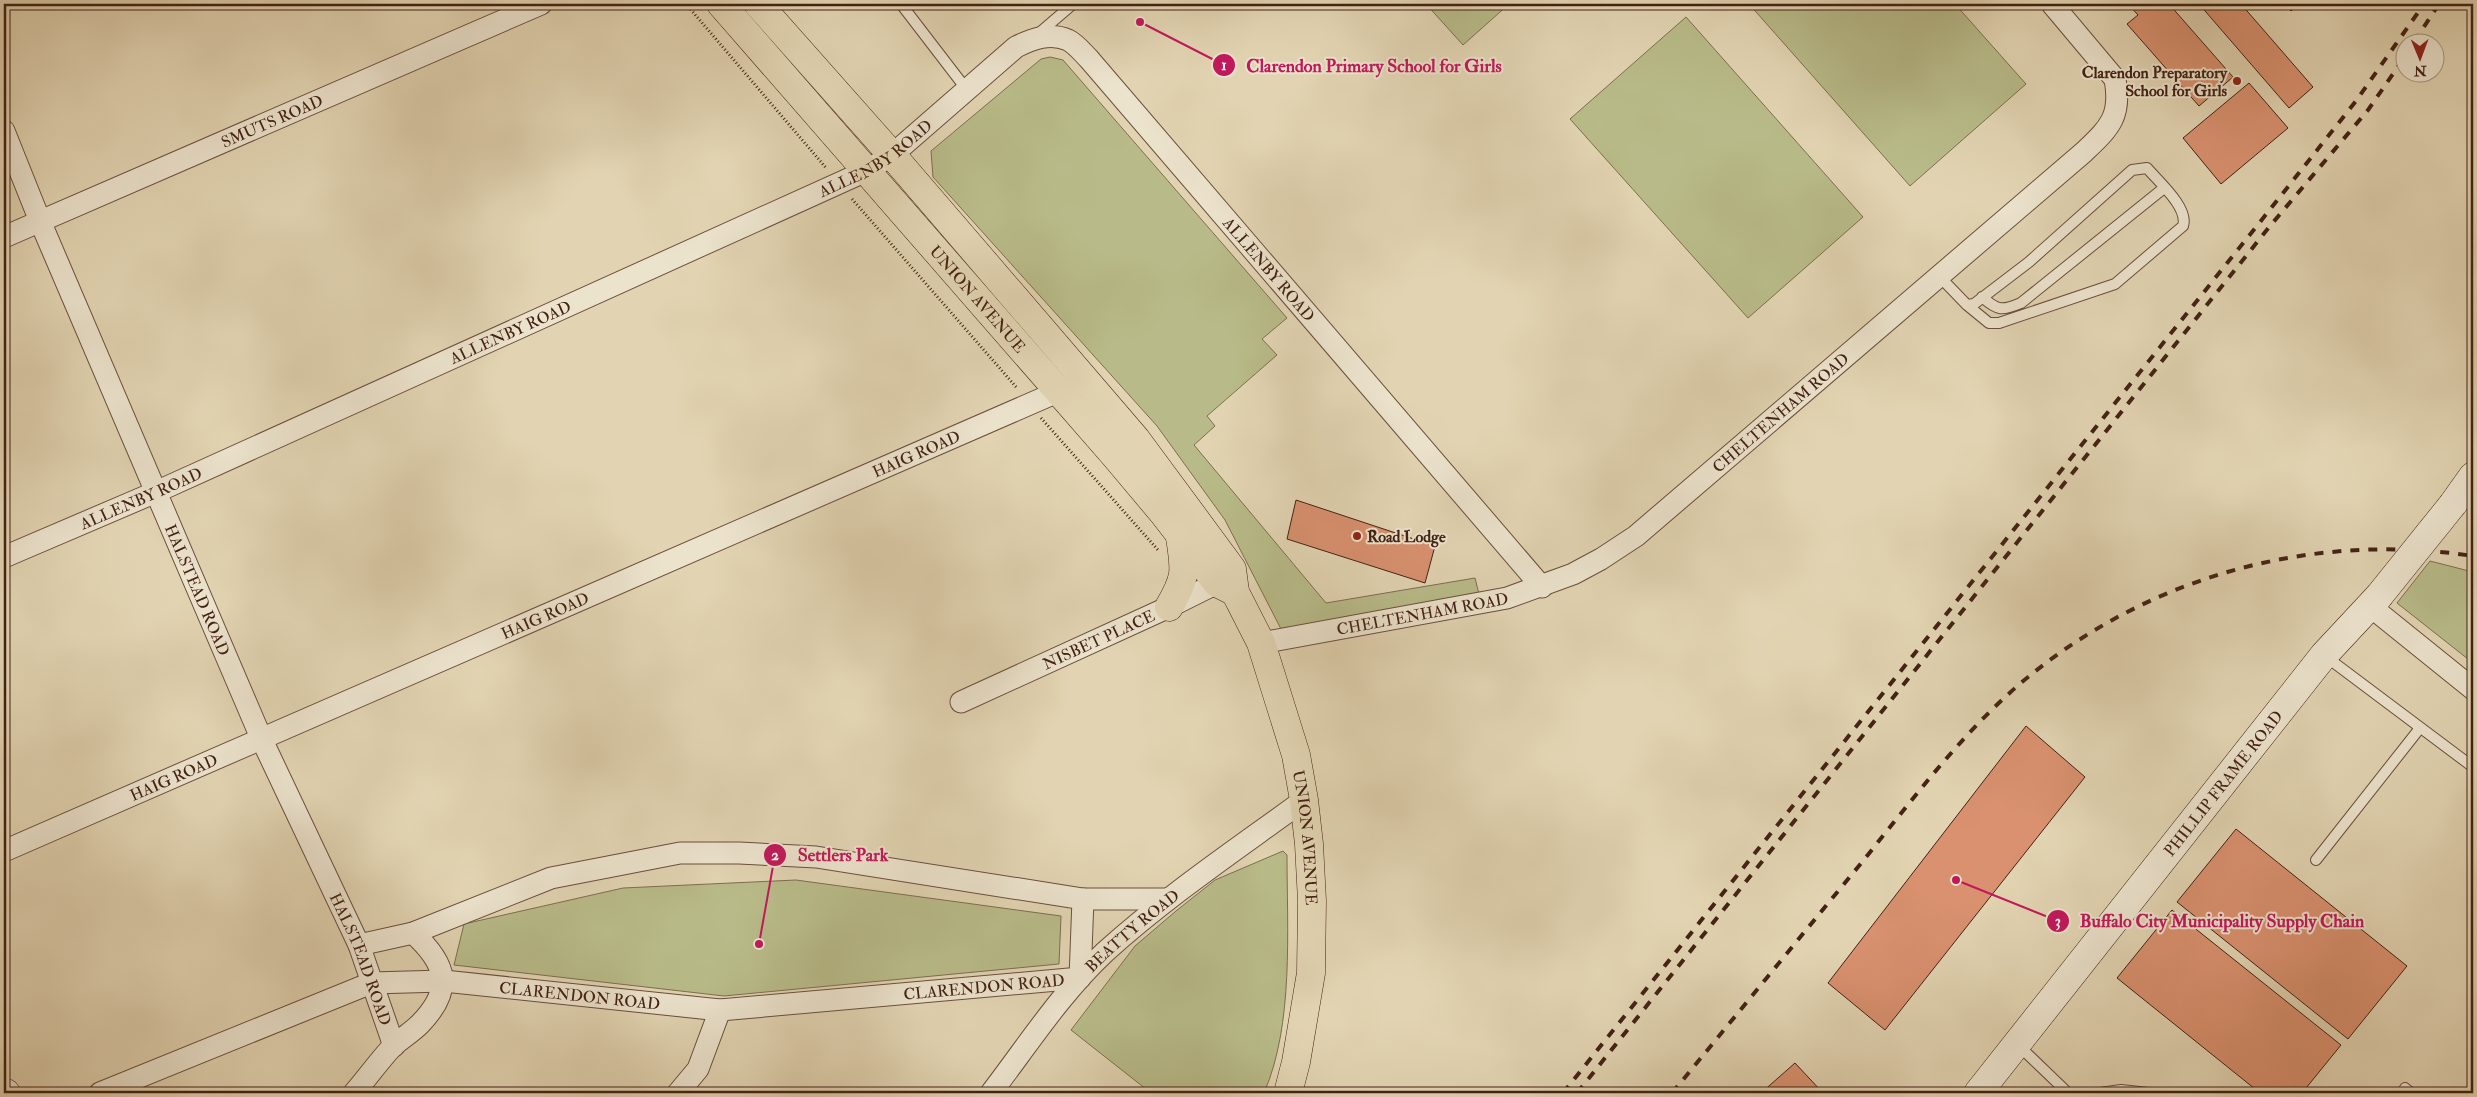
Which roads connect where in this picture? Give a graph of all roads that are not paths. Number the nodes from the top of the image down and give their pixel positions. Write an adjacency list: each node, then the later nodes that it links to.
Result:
1 (541, 4): 13 (street, SMUTS ROAD)
2 (721, 4): 11 (main road, UNION AVENUE)
3 (758, 4): 10 (main road, UNION AVENUE)
4 (901, 4): 8 (lane)
5 (1073, 4): 7 (lane)
6 (2057, 5): 15 (street, CHELTENHAM ROAD)
7 (1035, 37): 8 (street, ALLENBY ROAD); 25 (street, ALLENBY ROAD)
8 (967, 90): 10 (street, ALLENBY ROAD)
9 (4, 131): 13 (street, HALSTEAD ROAD)
10 (892, 155): 11 (street, ALLENBY ROAD); 18 (main road, UNION AVENUE)
11 (866, 171): 19 (main road, UNION AVENUE); 21 (street, ALLENBY ROAD)
12 (2164, 188): 16 (lane); 16 (lane); 17 (lane)
13 (40, 221): 14 (street, SMUTS ROAD); 21 (street, HALSTEAD ROAD)
14 (4, 237)
15 (1940, 277): 17 (lane); 25 (street, CHELTENHAM ROAD)
16 (1982, 298): 17 (lane)
17 (1967, 305)
18 (1085, 379): 19 (street, HAIG ROAD); 24 (main road, UNION AVENUE)
19 (1059, 392): 22 (main road, UNION AVENUE); 33 (street, HAIG ROAD)
20 (2473, 476): 26 (street, PHILLIP FRAME ROAD, bridge)
21 (156, 492): 23 (street, ALLENBY ROAD); 33 (street, HALSTEAD ROAD)
22 (1170, 543): 24 (main road, UNION AVENUE); 27 (main road)
23 (4, 557)
24 (1228, 581): 27 (street, NISBET PLACE); 28 (main road, UNION AVENUE)
25 (1542, 587): 28 (street, CHELTENHAM ROAD)
26 (2375, 601): 29 (street, PHILLIP FRAME ROAD); 30 (street)
27 (1169, 606): 31 (street, NISBET PLACE)
28 (1261, 643): 35 (main road, UNION AVENUE)
29 (2324, 655): 32 (lane); 46 (street, PHILLIP FRAME ROAD)
30 (2473, 689)
31 (961, 702)
32 (2420, 728): 34 (lane); 37 (lane)
33 (262, 740): 36 (street, HAIG ROAD); 41 (street, HALSTEAD ROAD)
34 (2473, 768)
35 (1304, 800): 39 (street, BEATTY ROAD); 52 (main road, UNION AVENUE)
36 (4, 851)
37 (2316, 860)
38 (1083, 899): 39 (street); 40 (street); 42 (street)
39 (1168, 899): 42 (street, BEATTY ROAD)
40 (413, 933): 41 (street); 43 (street)
41 (359, 945): 44 (street, HALSTEAD ROAD)
42 (1080, 978): 45 (street, CLARENDON ROAD); 51 (street, BEATTY ROAD)
43 (444, 981): 44 (street, CLARENDON ROAD); 45 (street, CLARENDON ROAD); 47 (street)
44 (371, 983): 47 (street, HALSTEAD ROAD); 48 (street, CLARENDON ROAD)
45 (720, 1010): 50 (street)
46 (2017, 1044): 53 (street, PHILLIP FRAME ROAD); 54 (lane)
47 (394, 1046): 49 (street)
48 (100, 1093)
49 (354, 1093)
50 (678, 1093)
51 (991, 1093)
52 (1288, 1093)
53 (1978, 1093)
54 (2068, 1093)
55 (2100, 1093): 56 (lane)
56 (2148, 1093)

